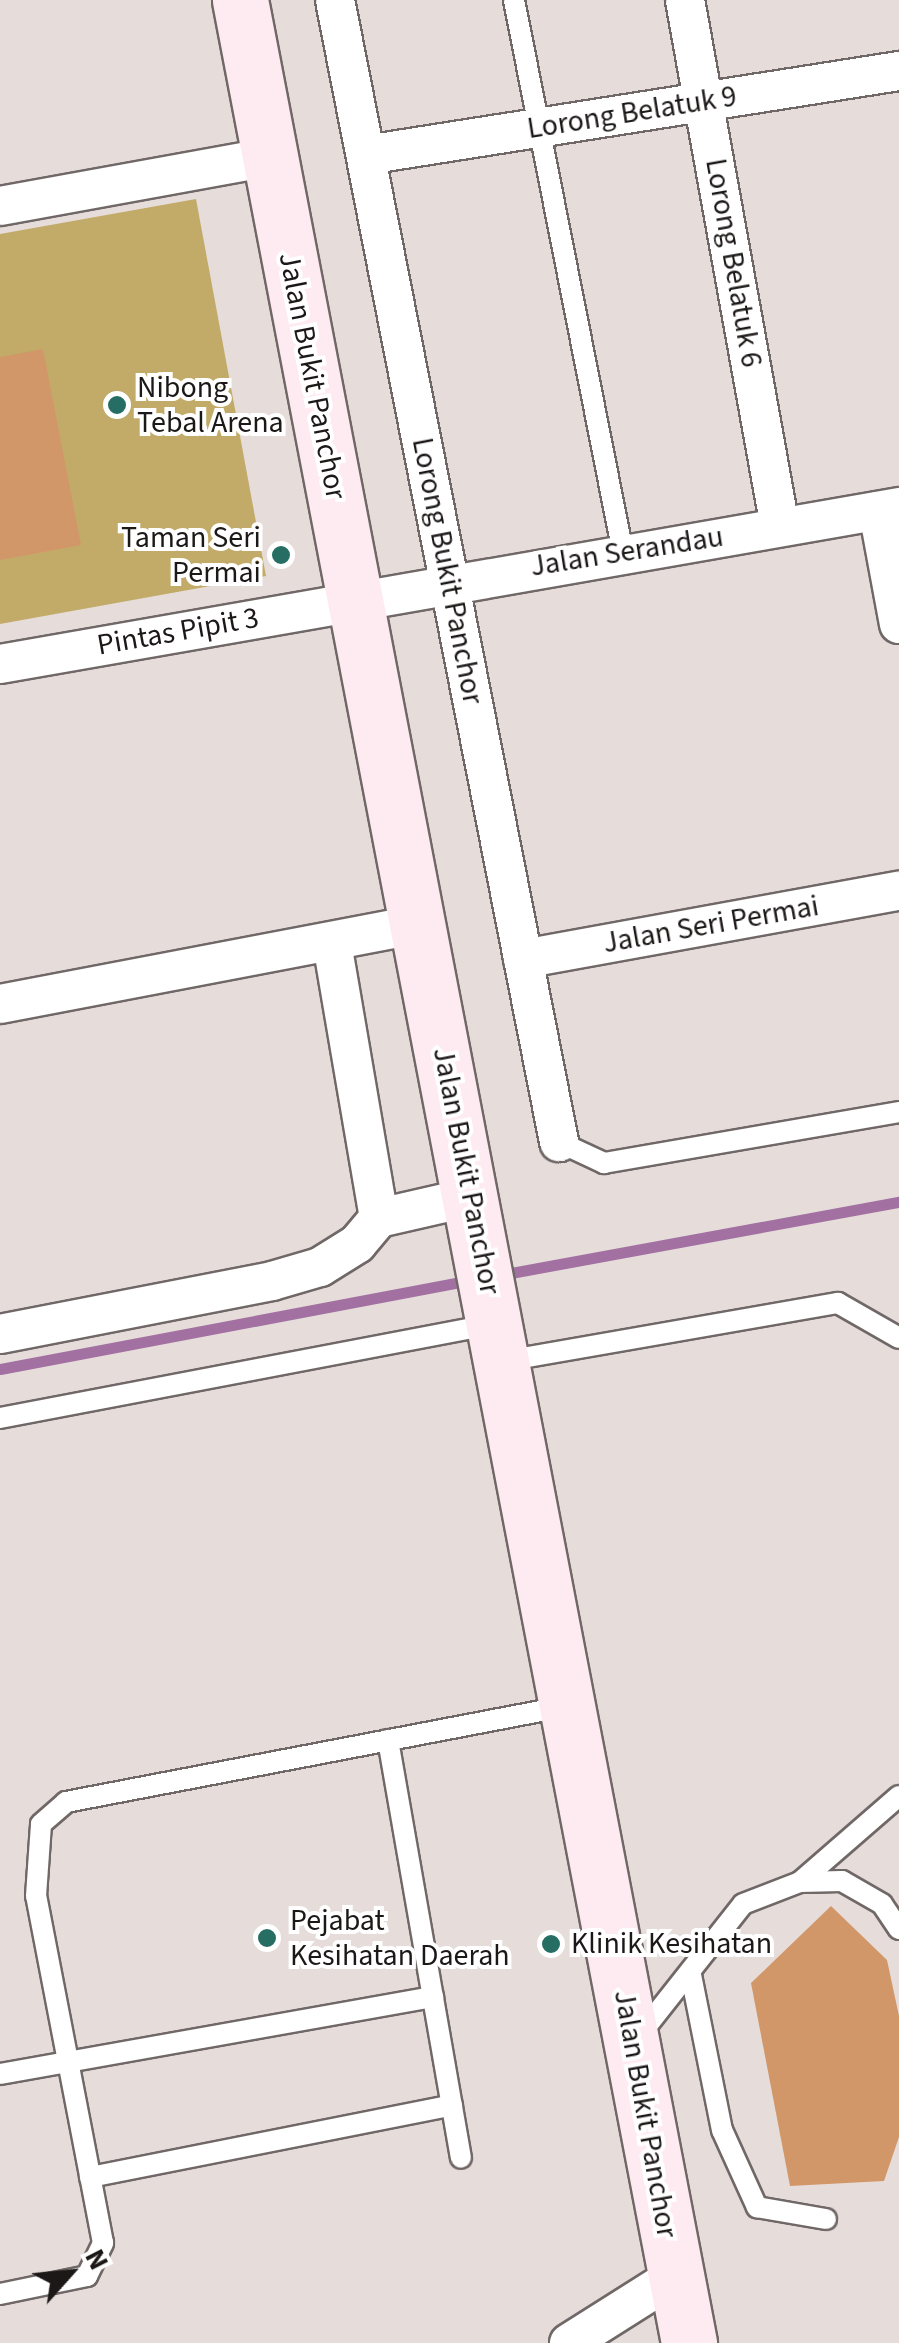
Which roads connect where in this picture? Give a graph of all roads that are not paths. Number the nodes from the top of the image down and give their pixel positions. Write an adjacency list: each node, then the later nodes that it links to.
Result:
1 (240, 0): 9 (main road, Jalan Bukit Panchor)
2 (335, 0): 8 (street, Lorong Bukit Panchor)
3 (514, 0): 7 (lane)
4 (685, 0): 6 (street, Lorong Belatuk 6)
5 (899, 70): 6 (street, Lorong Belatuk 9)
6 (704, 102): 7 (street, Lorong Belatuk 9); 12 (street, Lorong Belatuk 6)
7 (539, 128): 8 (street, Lorong Belatuk 9); 13 (lane)
8 (366, 155): 14 (street, Lorong Bukit Panchor)
9 (270, 157): 10 (street); 15 (main road, Jalan Bukit Panchor)
10 (0, 206)
11 (888, 509): 12 (street, Jalan Serandau); 16 (street)
12 (780, 527): 13 (street, Jalan Serandau)
13 (623, 553): 14 (street, Jalan Serandau)
14 (450, 582): 15 (street, Jalan Serandau); 21 (street, Lorong Bukit Panchor)
15 (356, 600): 17 (street, Pintas Pipit 3); 19 (main road, Jalan Bukit Panchor)
16 (899, 624)
17 (0, 664)
18 (899, 892): 21 (street, Jalan Seri Permai)
19 (418, 924): 20 (street); 25 (main road, Jalan Bukit Panchor)
20 (332, 942): 22 (street); 26 (street)
21 (523, 959): 24 (street, Lorong Bukit Panchor)
22 (0, 1004)
23 (899, 1112): 24 (lane)
24 (559, 1142)
25 (471, 1197): 26 (street); 29 (main road, Jalan Bukit Panchor)
26 (380, 1218): 27 (street)
27 (0, 1334)
28 (899, 1338): 29 (lane)
29 (499, 1343): 30 (lane); 31 (main road, Jalan Bukit Panchor)
30 (0, 1418)
31 (569, 1706): 32 (lane); 38 (main road, Jalan Bukit Panchor)
32 (388, 1740): 37 (lane); 39 (lane)
33 (899, 1796): 34 (lane)
34 (800, 1882): 35 (lane); 36 (lane)
35 (899, 1929)
36 (691, 1975): 38 (lane); 44 (lane)
37 (433, 1997): 39 (lane); 41 (lane)
38 (633, 2042): 45 (main road, Jalan Bukit Panchor)
39 (68, 2061): 40 (lane); 43 (lane)
40 (0, 2074)
41 (452, 2106): 42 (lane); 43 (lane)
42 (460, 2158)
43 (90, 2178): 46 (lane)
44 (826, 2219)
45 (675, 2276): 47 (main road, Jalan Bukit Panchor); 48 (street)
46 (0, 2294)
47 (684, 2339)
48 (569, 2343)

